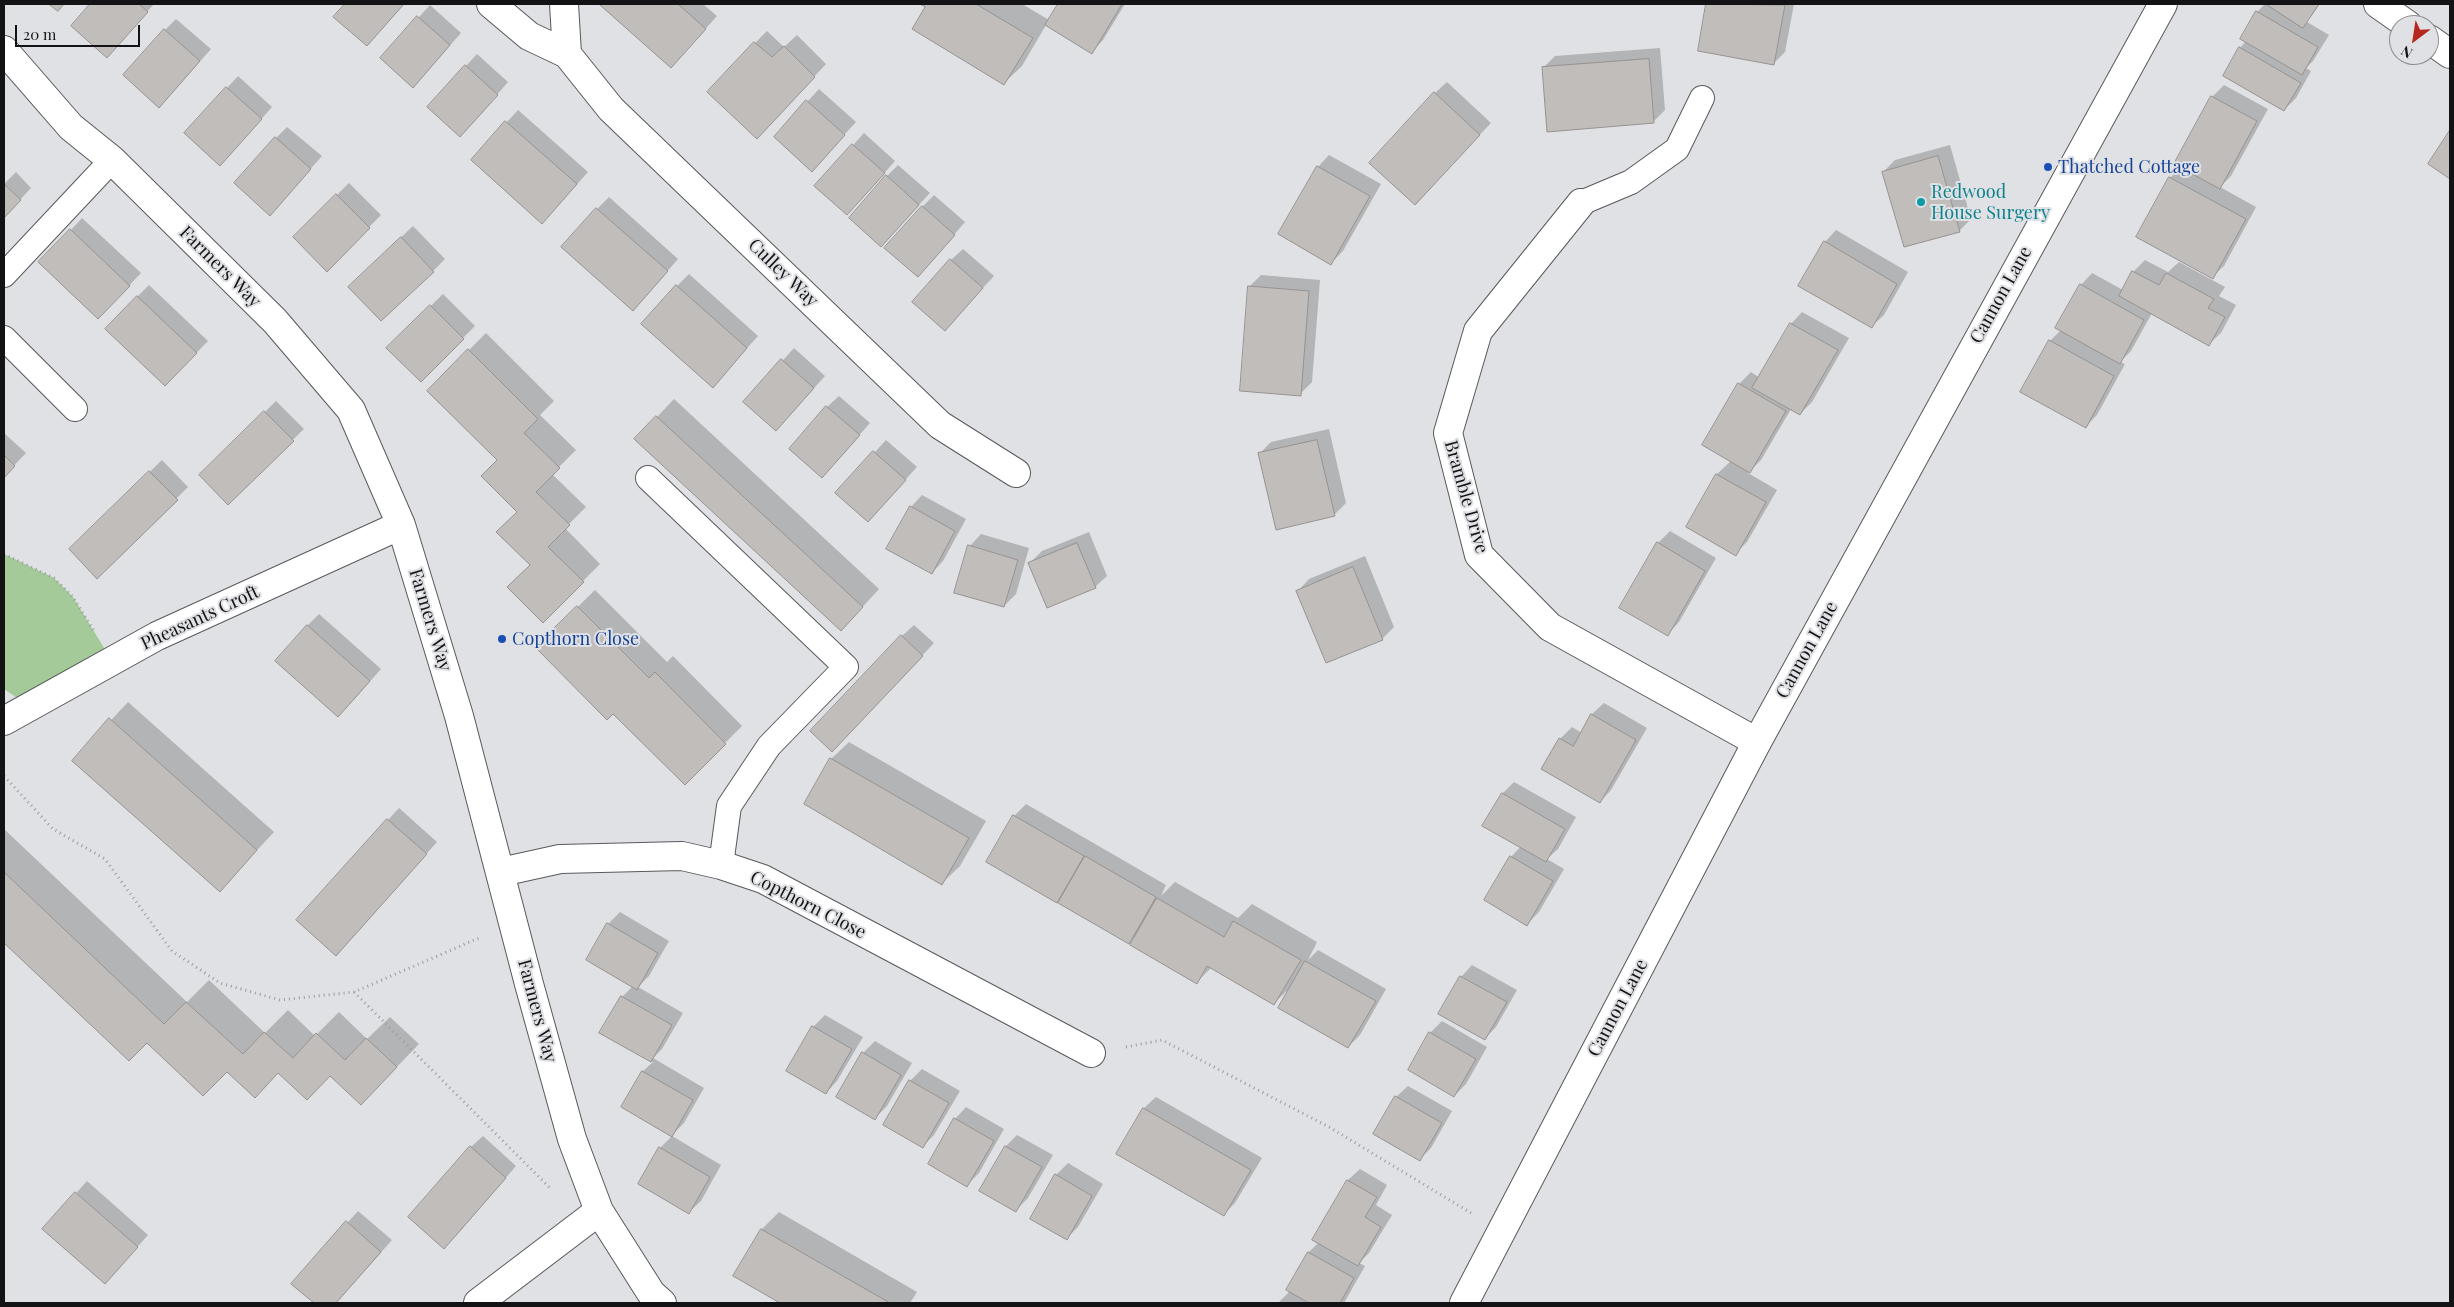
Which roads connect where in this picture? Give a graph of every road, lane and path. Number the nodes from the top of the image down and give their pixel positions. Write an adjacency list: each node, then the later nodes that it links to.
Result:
1 (491, 4): 8 (street, Culley Way)
2 (564, 4): 8 (street)
3 (2162, 4): 22 (street, Cannon Lane)
4 (2378, 4): 5 (street)
5 (2394, 15)
6 (2439, 47): 9 (street)
7 (4, 50): 11 (street, Farmers Way)
8 (567, 54): 16 (street, Culley Way)
9 (2450, 54)
10 (1702, 98): 12 (lane)
11 (112, 160): 13 (lane); 18 (street, Farmers Way)
12 (1581, 202): 22 (street, Bramble Drive)
13 (4, 275)
14 (4, 338): 15 (lane)
15 (74, 409)
16 (1016, 473)
17 (648, 478): 24 (lane)
18 (401, 525): 20 (street, Pheasants Croft); 25 (street, Farmers Way)
19 (4, 554): 20 (path)
20 (112, 660): 21 (street, Pheasants Croft)
21 (4, 721)
22 (1757, 742): 31 (street, Cannon Lane)
23 (4, 776): 27 (path)
24 (721, 865): 25 (street, Copthorn Close); 28 (street, Copthorn Close)
25 (501, 872): 26 (street, Farmers Way)
26 (516, 932): 27 (path); 29 (street, Farmers Way)
27 (354, 992): 30 (path)
28 (1091, 1053): 31 (path)
29 (599, 1211): 30 (street); 33 (street, Farmers Way)
30 (576, 1228): 32 (street)
31 (1502, 1231): 34 (street, Cannon Lane)
32 (478, 1303)
33 (662, 1303)
34 (1464, 1303)

